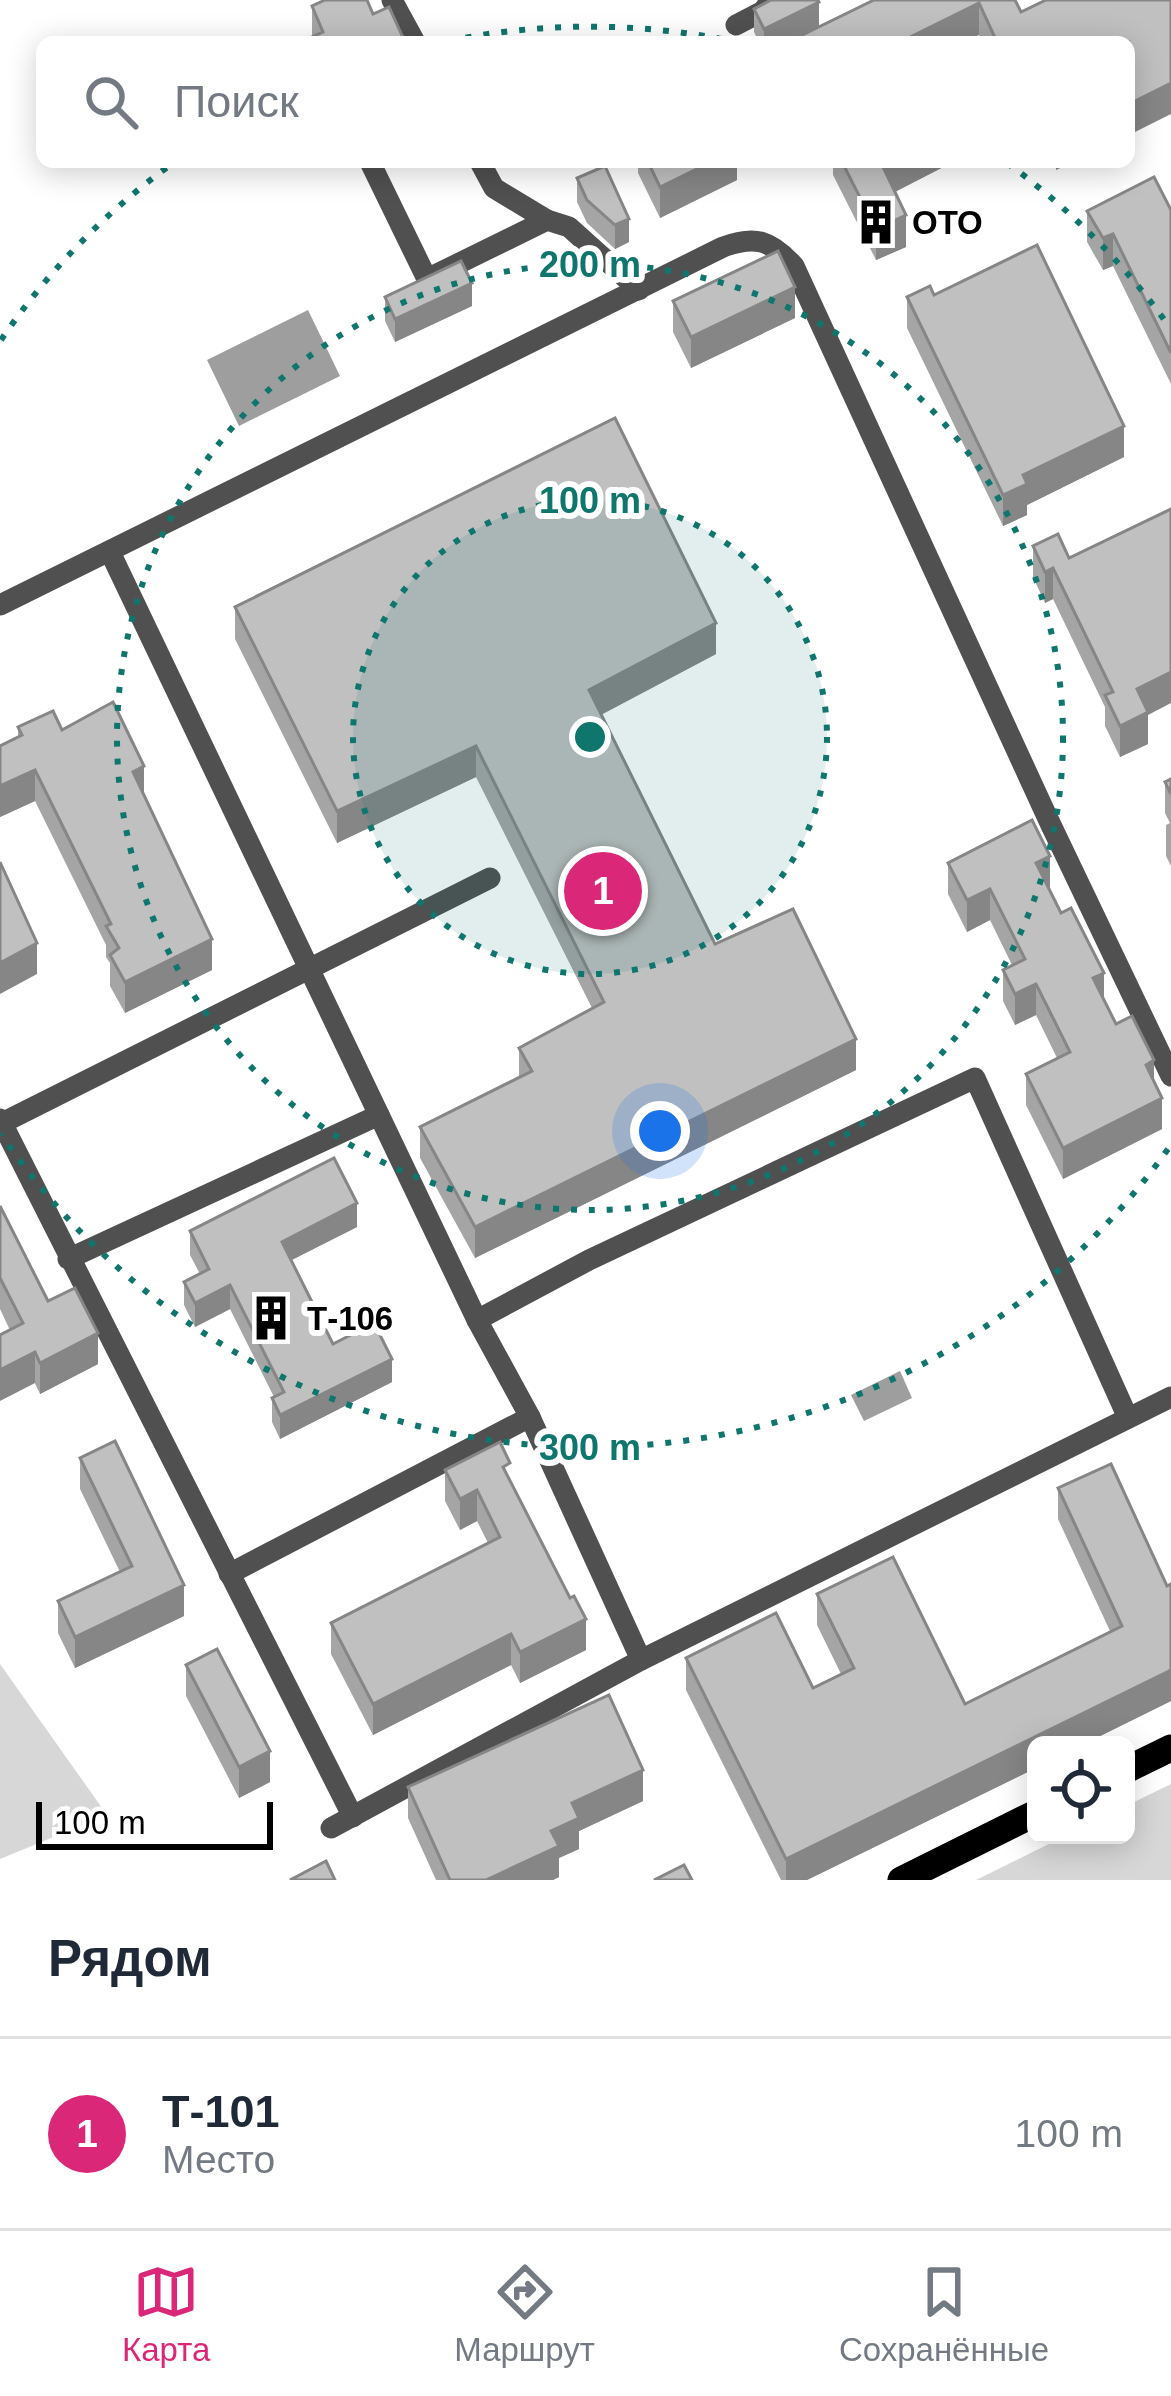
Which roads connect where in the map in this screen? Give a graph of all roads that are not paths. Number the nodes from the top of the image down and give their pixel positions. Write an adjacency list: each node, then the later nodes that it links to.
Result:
1 (392, 0): 4 (street)
2 (771, 0): 3 (street)
3 (736, 25)
4 (412, 36)
5 (373, 168): 7 (street)
6 (483, 168): 7 (street)
7 (547, 220): 8 (street)
8 (639, 290): 9 (street); 13 (street)
9 (110, 552): 10 (street); 12 (street)
10 (0, 605)
11 (490, 878): 12 (street)
12 (309, 971): 14 (street); 15 (street)
13 (1171, 1076)
14 (380, 1114): 16 (street); 17 (street)
15 (1, 1121): 16 (street)
16 (68, 1259): 21 (street)
17 (477, 1320): 19 (street); 20 (street)
18 (1171, 1397): 20 (street)
19 (530, 1417): 21 (street); 22 (street)
20 (1128, 1418): 22 (street)
21 (230, 1574): 25 (street)
22 (641, 1660): 25 (street)
23 (1171, 1748): 24 (main road)
24 (1135, 1766)
25 (353, 1817): 27 (street)
26 (1027, 1818): 28 (main road)
27 (331, 1828)
28 (901, 1880)

